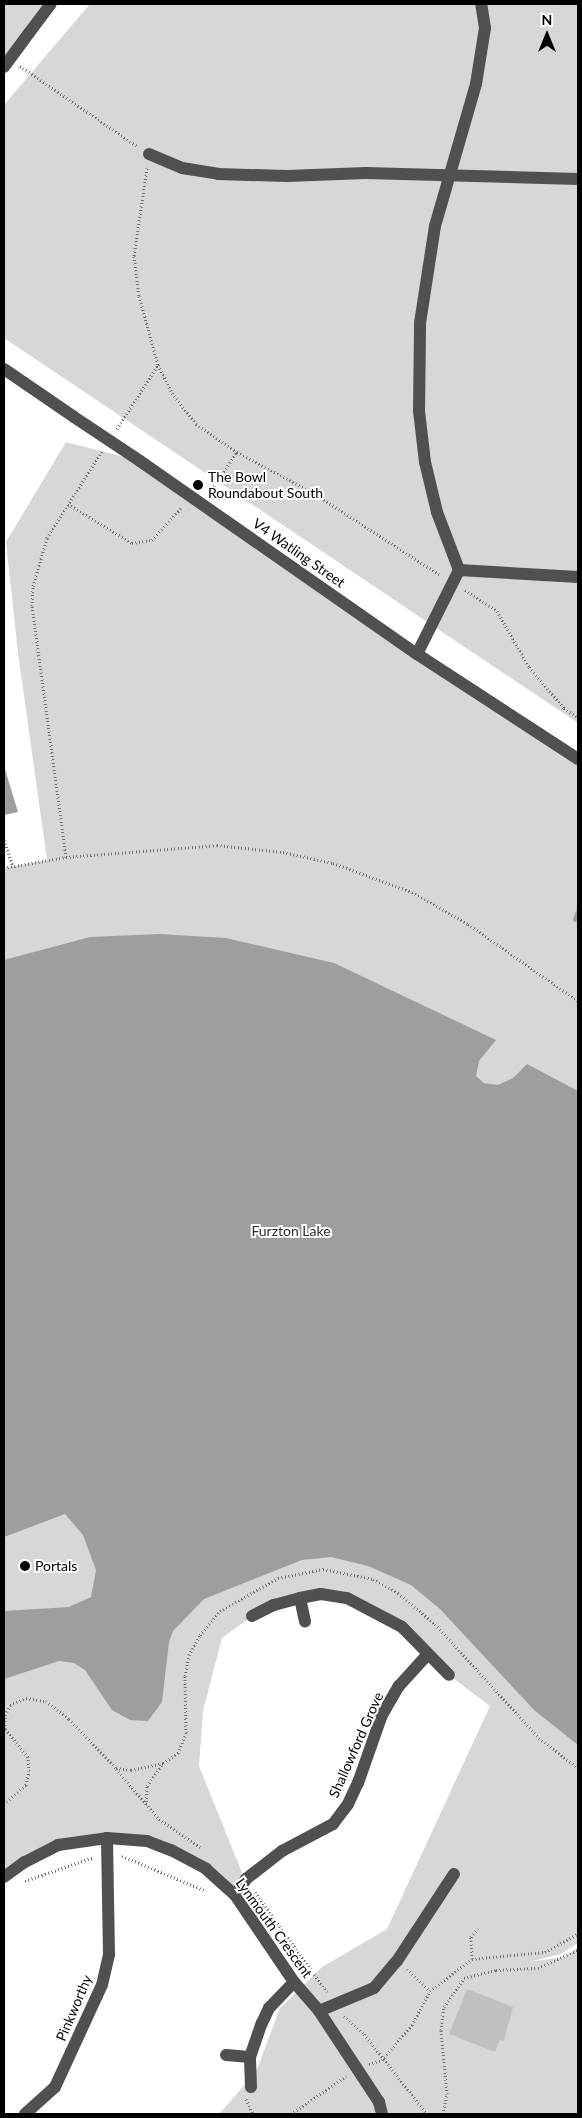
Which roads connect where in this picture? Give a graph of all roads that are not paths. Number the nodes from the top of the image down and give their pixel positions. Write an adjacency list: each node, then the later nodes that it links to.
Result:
1 (51, 4): 3 (street, bridge)
2 (481, 4): 5 (street)
3 (8, 64)
4 (149, 154): 5 (street)
5 (449, 175): 6 (street); 8 (street)
6 (578, 179)
7 (4, 368): 10 (street, V4 Watling Street, bridge)
8 (456, 576): 9 (street); 10 (street)
9 (578, 577)
10 (417, 654): 11 (street, V4 Watling Street)
11 (578, 758)
12 (300, 1598): 13 (street); 14 (street); 15 (street)
13 (252, 1616)
14 (305, 1621)
15 (428, 1654): 16 (street); 20 (street, Shallowford Grove)
16 (449, 1675)
17 (107, 1838): 19 (street, Lynmouth Crescent); 20 (street, Lynmouth Crescent); 26 (street, Pinkworthy)
18 (454, 1874): 22 (street)
19 (4, 1877)
20 (235, 1895): 21 (street, Lynmouth Crescent)
21 (294, 1982): 22 (street, Lynmouth Crescent); 24 (street)
22 (318, 2010): 27 (street, Lynmouth Crescent)
23 (226, 2055): 24 (street)
24 (250, 2057): 25 (street)
25 (251, 2087)
26 (25, 2114)
27 (382, 2114)

